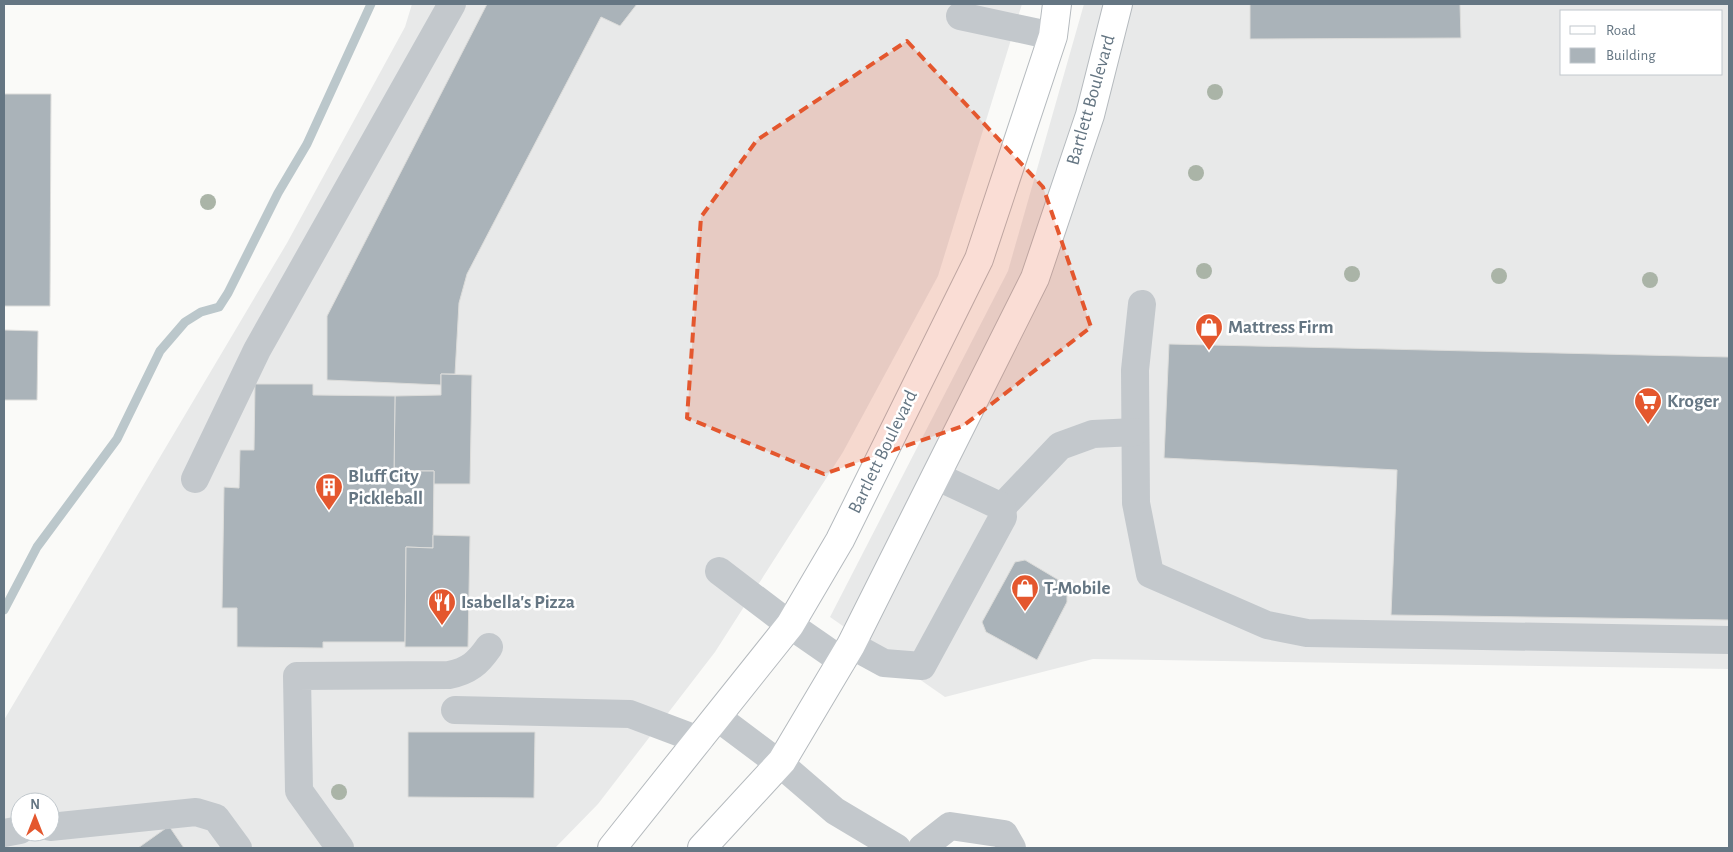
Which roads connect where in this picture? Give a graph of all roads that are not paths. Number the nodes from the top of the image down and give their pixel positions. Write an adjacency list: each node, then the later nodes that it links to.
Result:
1 (452, 4): 9 (lane)
2 (1057, 4): 5 (main road, Bartlett Boulevard)
3 (1118, 4): 8 (main road, Bartlett Boulevard)
4 (960, 16): 5 (lane)
5 (1053, 36): 12 (main road, Bartlett Boulevard)
6 (1142, 304): 7 (lane)
7 (1135, 432): 10 (lane); 13 (lane)
8 (936, 476): 10 (lane); 15 (main road, Bartlett Boulevard)
9 (195, 479)
10 (1002, 507): 15 (lane)
11 (719, 571): 12 (lane)
12 (790, 625): 15 (lane); 17 (main road, Bartlett Boulevard)
13 (1729, 640)
14 (489, 647): 22 (lane)
15 (847, 653): 19 (main road, Bartlett Boulevard)
16 (456, 710): 18 (lane)
17 (717, 717): 18 (main road, Bartlett Boulevard); 19 (lane)
18 (699, 740): 23 (main road, Bartlett Boulevard)
19 (779, 764): 24 (main road, Bartlett Boulevard); 25 (lane)
20 (60, 826): 21 (lane)
21 (238, 848)
22 (340, 848)
23 (612, 848)
24 (702, 848)
25 (897, 848)
26 (922, 848): 27 (lane)
27 (1012, 848)

